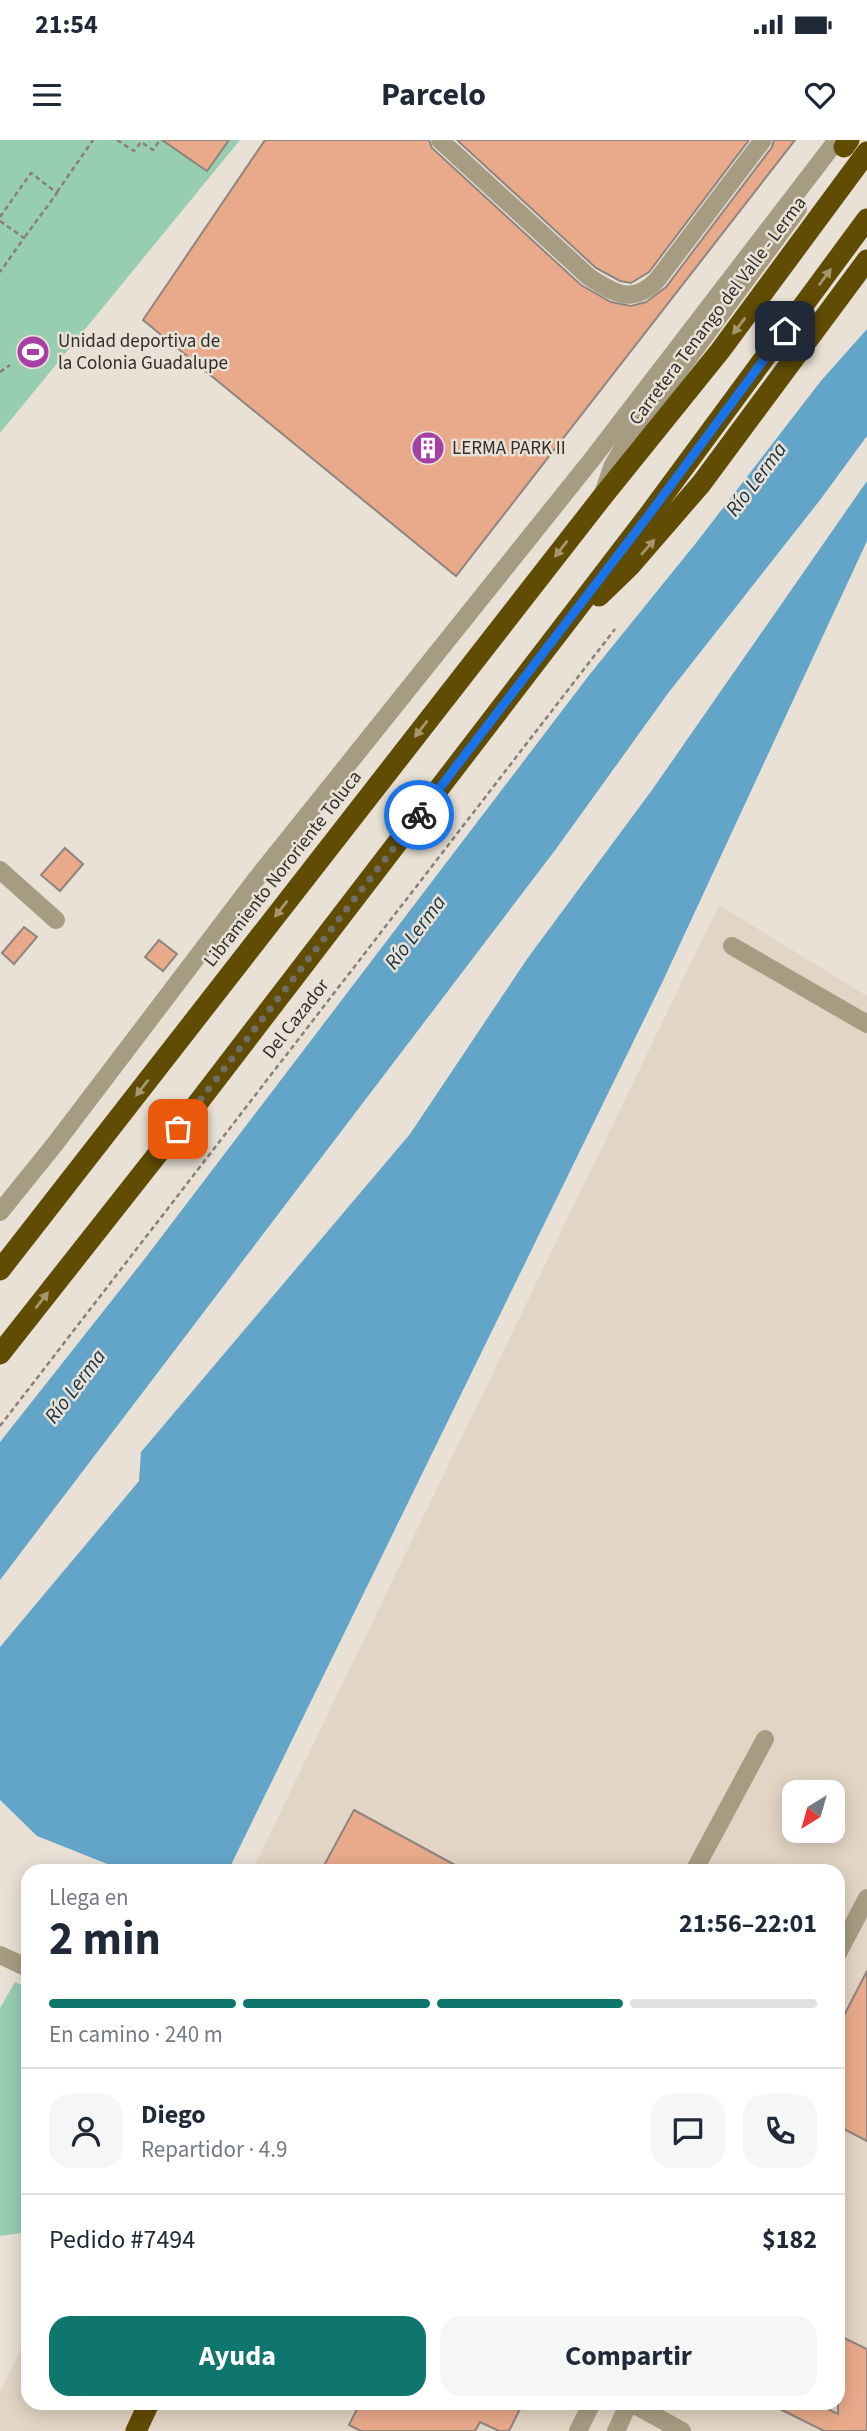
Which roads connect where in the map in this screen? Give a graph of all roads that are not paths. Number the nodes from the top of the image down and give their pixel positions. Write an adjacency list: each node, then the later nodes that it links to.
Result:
1 (440, 140): 2 (street)
2 (764, 140)
3 (843, 142): 7 (street); 13 (street)
4 (867, 152): 7 (highway, Carretera Tenango del Valle - Lerma, one-way to 7)
5 (867, 219): 8 (highway, one-way to 5)
6 (867, 260): 8 (highway, one-way to 6)
7 (603, 496): 14 (highway, Libramiento Nororiente Toluca, one-way to 14)
8 (578, 607): 15 (highway, one-way to 8)
9 (0, 870): 10 (street)
10 (56, 920)
11 (732, 946): 12 (street)
12 (867, 1024)
13 (0, 1212)
14 (0, 1270)
15 (0, 1354)
16 (765, 1739): 17 (street)
17 (698, 1864)
18 (867, 1898): 19 (street)
19 (845, 1940)
20 (0, 1955): 21 (street)
21 (21, 1965)
22 (146, 2410): 26 (highway)
23 (589, 2410): 27 (street)
24 (626, 2410): 28 (street)
25 (643, 2410): 29 (street)
26 (136, 2431)
27 (578, 2431)
28 (616, 2431)
29 (682, 2431)

